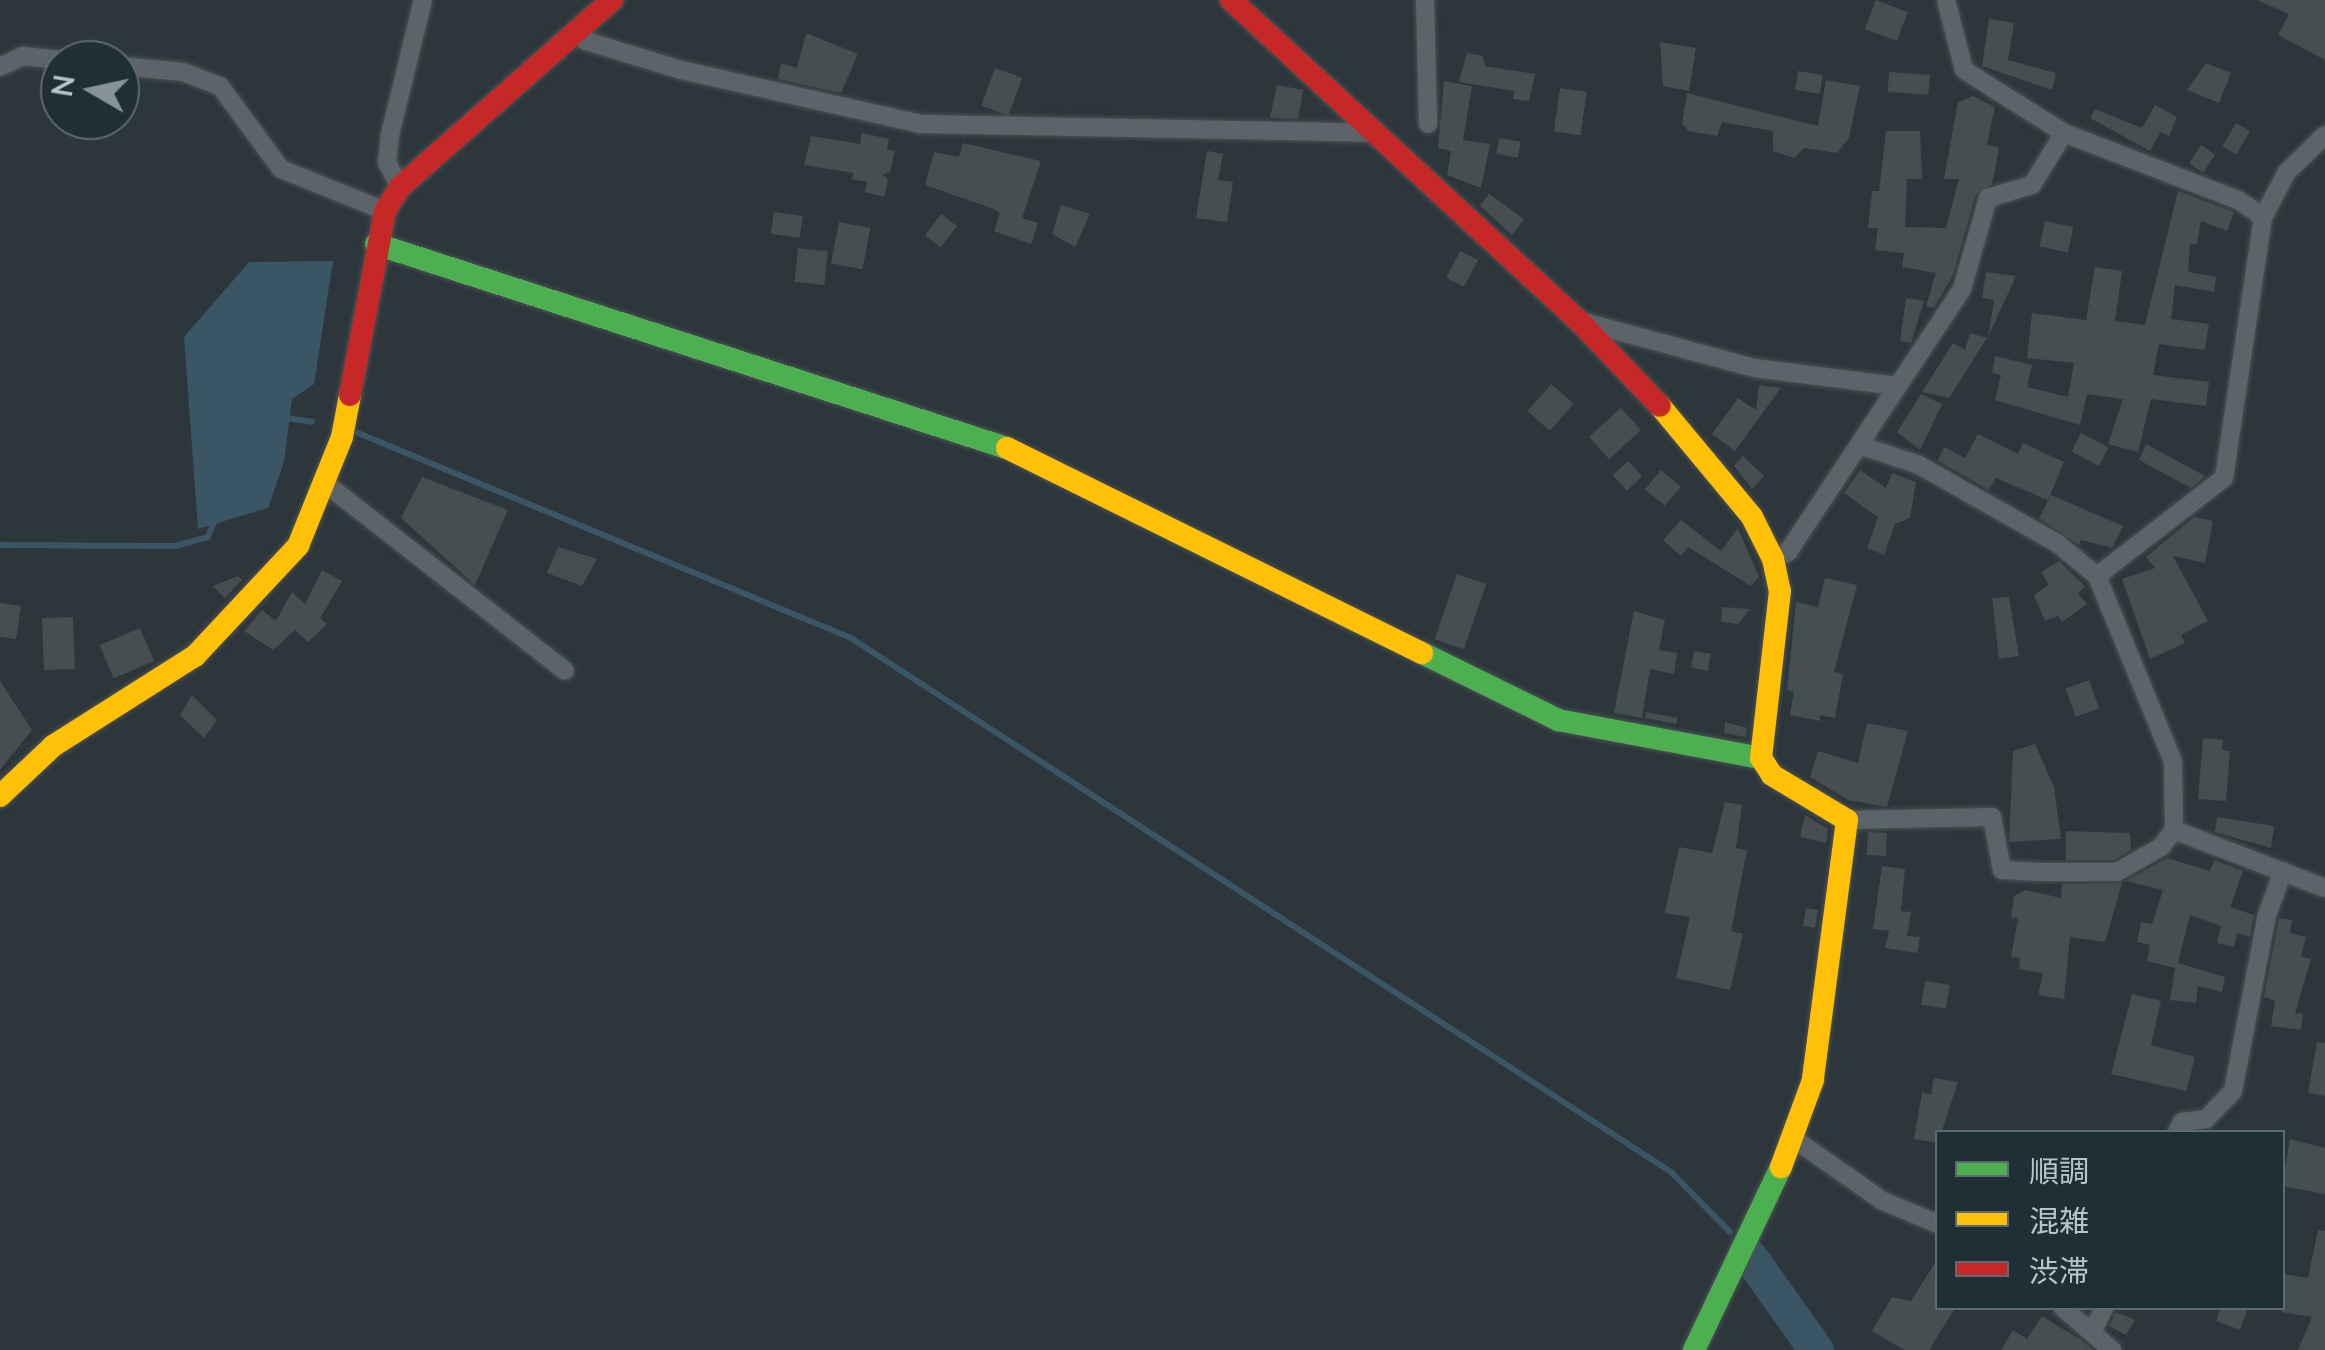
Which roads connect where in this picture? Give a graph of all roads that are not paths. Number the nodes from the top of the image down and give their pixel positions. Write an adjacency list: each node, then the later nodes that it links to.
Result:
1 (423, 0): 14 (street)
2 (612, 0): 6 (street)
3 (1230, 0): 11 (street)
4 (1425, 0): 10 (street)
5 (1946, 0): 12 (street)
6 (580, 27): 11 (street); 14 (street)
7 (40, 58): 8 (street)
8 (0, 67)
9 (140, 68): 15 (street)
10 (1428, 124)
11 (1377, 133): 18 (street)
12 (2064, 133): 16 (street); 19 (street)
13 (2325, 135): 16 (street)
14 (400, 187): 15 (street)
15 (385, 211): 17 (street)
16 (2263, 216): 23 (street)
17 (376, 244): 21 (street); 25 (street)
18 (1579, 321): 19 (street); 22 (street)
19 (1897, 386): 20 (street)
20 (1859, 445): 22 (street); 23 (street)
21 (326, 484): 24 (street); 26 (street)
22 (1773, 559): 25 (street)
23 (2097, 576): 28 (street)
24 (565, 671)
25 (1761, 758): 27 (street)
26 (0, 796)
27 (1847, 820): 28 (street); 32 (street)
28 (2174, 830): 29 (street)
29 (2283, 871): 30 (street); 31 (street)
30 (2325, 888)
31 (2178, 1130)
32 (1794, 1140): 33 (street); 37 (street)
33 (1935, 1223)
34 (2065, 1310): 36 (street)
35 (2103, 1310): 36 (street)
36 (2093, 1330): 38 (street)
37 (1694, 1350)
38 (2112, 1350)

